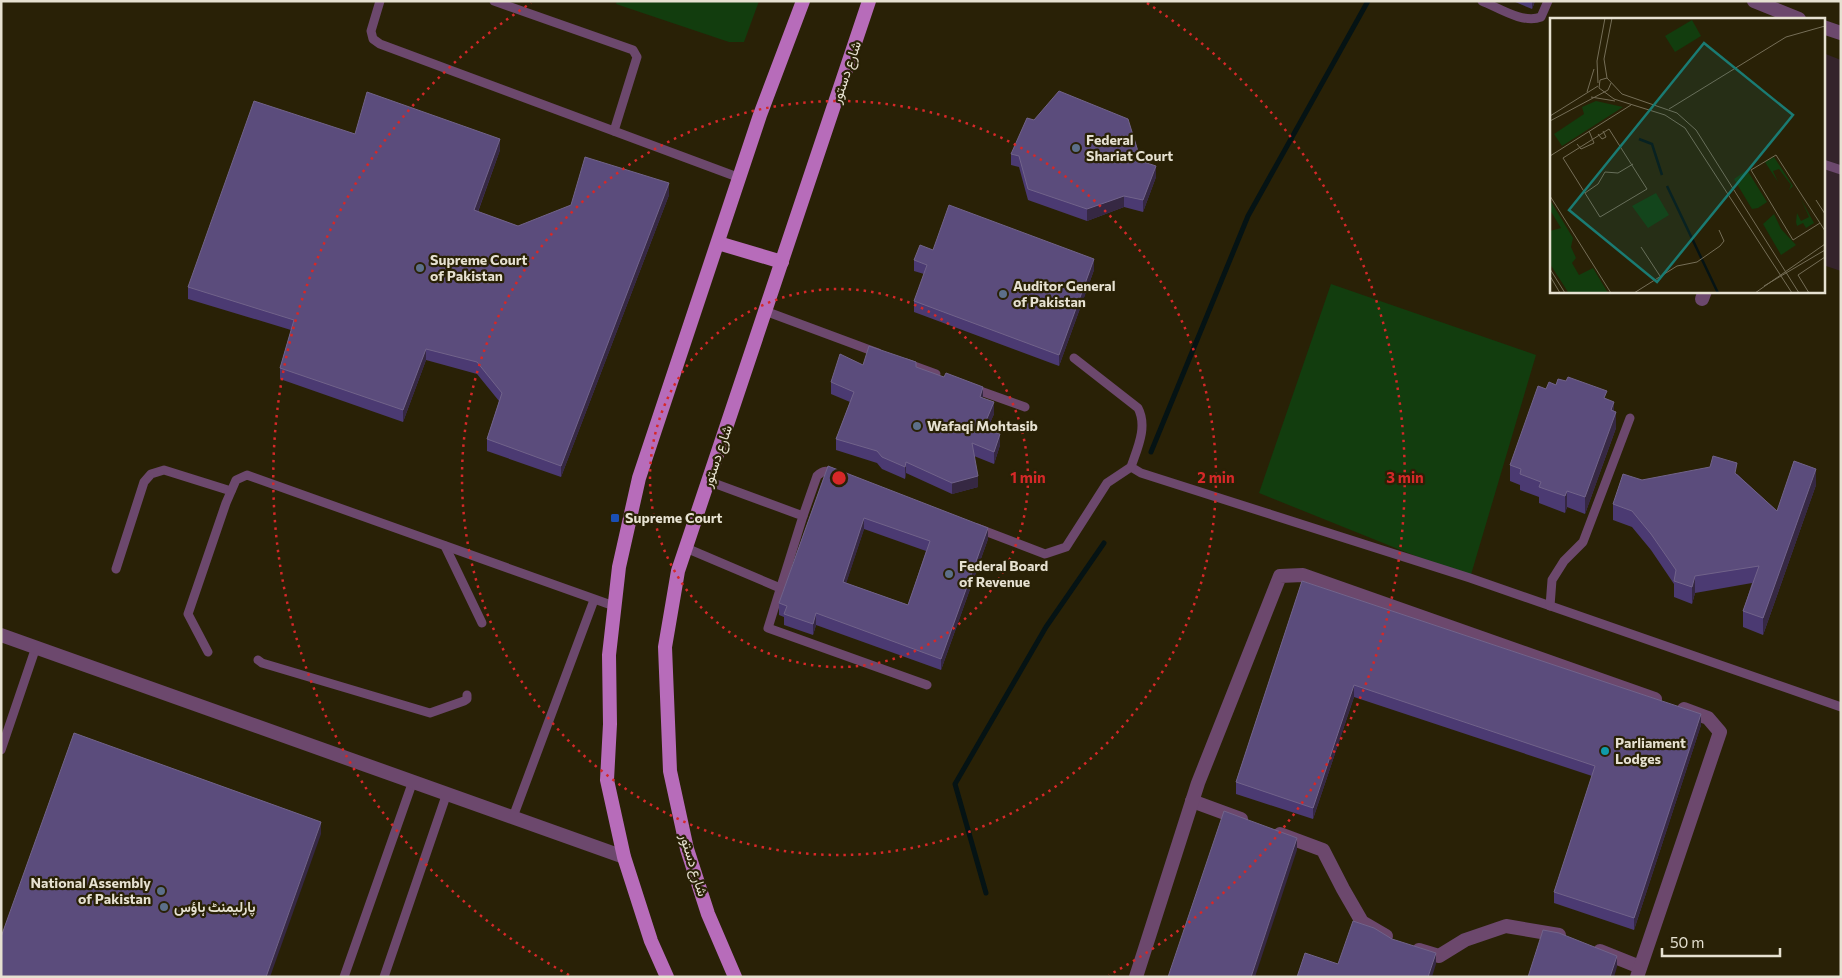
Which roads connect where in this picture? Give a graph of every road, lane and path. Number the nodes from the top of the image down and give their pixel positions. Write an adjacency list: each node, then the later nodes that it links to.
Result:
1 (380, 1): 11 (lane)
2 (494, 1): 11 (lane)
3 (802, 1): 14 (main road)
4 (869, 1): 16 (main road, شارع دستور)
5 (1482, 1): 6 (lane)
6 (1548, 1)
7 (1754, 1): 8 (street)
8 (1794, 18)
9 (1824, 27): 10 (street)
10 (1841, 33)
11 (614, 131): 14 (lane)
12 (1824, 164): 13 (lane)
13 (1841, 170)
14 (740, 178): 15 (main road)
15 (718, 243): 16 (main road); 34 (main road)
16 (782, 262): 17 (main road, شارع دستور)
17 (765, 311): 19 (lane); 25 (main road, شارع دستور)
18 (1074, 358): 23 (lane)
19 (947, 378)
20 (965, 385): 21 (lane)
21 (1025, 408)
22 (1630, 418): 35 (lane)
23 (1130, 467): 28 (lane); 35 (lane)
24 (846, 477): 27 (lane)
25 (708, 481): 27 (lane); 30 (main road, شارع دستور)
26 (231, 491): 29 (lane); 31 (lane); 39 (lane)
27 (804, 516): 32 (lane)
28 (972, 526)
29 (445, 546): 33 (lane); 36 (lane)
30 (686, 548): 32 (lane); 56 (main road, شارع دستور)
31 (116, 569)
32 (780, 588): 41 (lane)
33 (594, 600): 34 (lane); 48 (lane)
34 (614, 606): 49 (main road)
35 (1550, 606): 43 (lane)
36 (482, 623)
37 (1, 635): 38 (street)
38 (36, 648): 44 (lane); 45 (street)
39 (208, 652)
40 (258, 660): 42 (lane)
41 (927, 685)
42 (467, 695)
43 (1841, 707)
44 (1, 750)
45 (413, 780): 46 (street); 53 (lane)
46 (447, 793): 48 (street); 54 (lane)
47 (1192, 801): 50 (street); 52 (street); 57 (street)
48 (513, 817): 49 (street)
49 (624, 857): 55 (main road)
50 (1570, 939)
51 (1587, 946): 52 (street)
52 (1638, 972)
53 (344, 977)
54 (384, 977)
55 (667, 977)
56 (735, 977)
57 (1136, 977)

